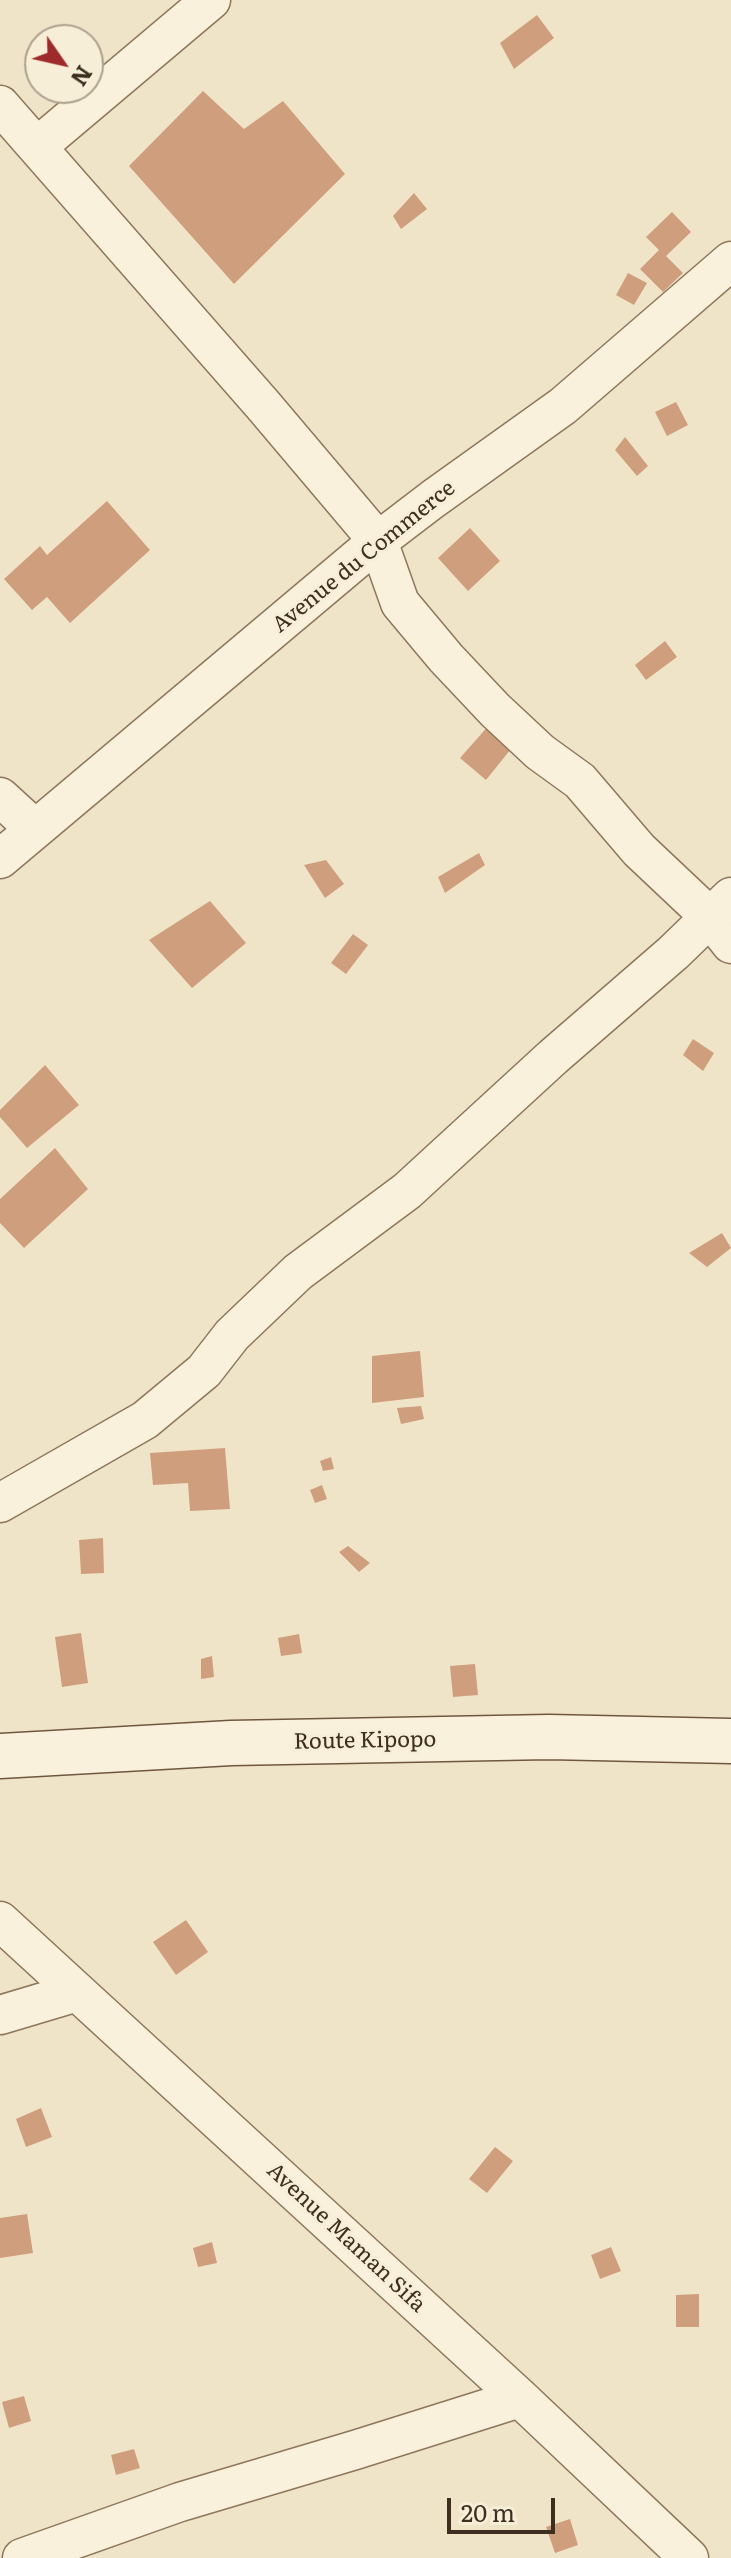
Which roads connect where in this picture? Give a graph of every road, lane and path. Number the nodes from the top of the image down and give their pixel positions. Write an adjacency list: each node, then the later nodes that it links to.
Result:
1 (211, 0): 3 (street)
2 (0, 105): 3 (street)
3 (38, 146): 5 (street)
4 (731, 261): 5 (street, Avenue du Commerce)
5 (378, 541): 7 (street, Avenue du Commerce); 9 (street)
6 (0, 797): 7 (street)
7 (35, 829): 8 (street, Avenue du Commerce)
8 (0, 859)
9 (724, 919): 10 (street)
10 (0, 1503)
11 (731, 1741): 12 (main road, Route Kipopo)
12 (0, 1756)
13 (0, 1921): 14 (street, Avenue Maman Sifa)
14 (77, 1992): 15 (street); 16 (street, Avenue Maman Sifa)
15 (0, 2015)
16 (520, 2398): 17 (street); 18 (street, Avenue Maman Sifa)
17 (22, 2558)
18 (689, 2558)

